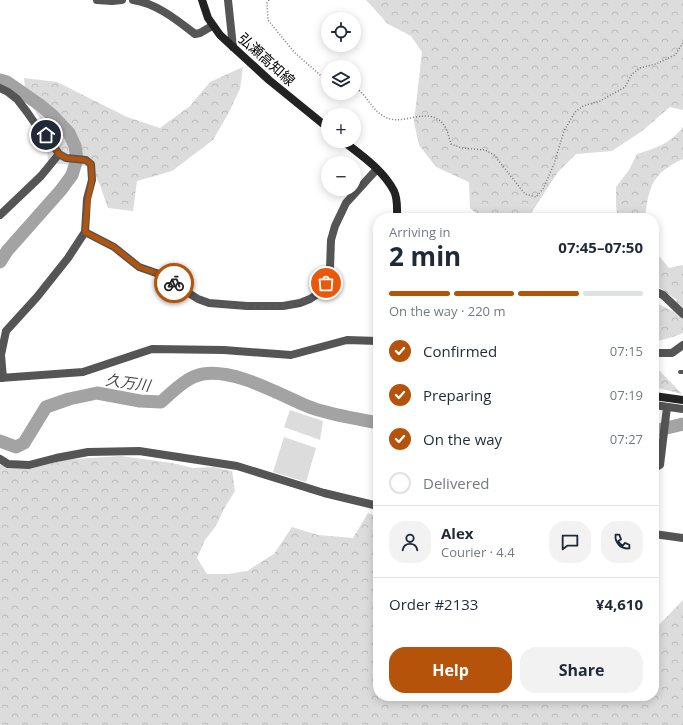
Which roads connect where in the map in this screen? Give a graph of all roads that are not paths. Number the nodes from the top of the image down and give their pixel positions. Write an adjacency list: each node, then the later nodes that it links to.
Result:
1 (97, 0): 2 (street)
2 (106, 0): 3 (street)
3 (122, 0)
4 (133, 0): 7 (street)
5 (202, 0): 7 (main road, 弘瀬高知線)
6 (228, 0): 8 (street)
7 (212, 26): 8 (main road, 弘瀬高知線)
8 (233, 47): 10 (main road, 弘瀬高知線)
9 (0, 88): 12 (street)
10 (321, 122)
11 (352, 148): 13 (main road)
12 (62, 156): 15 (street); 16 (street)
13 (377, 169): 14 (main road); 16 (street)
14 (396, 213)
15 (0, 215)
16 (85, 232): 22 (street)
17 (659, 293): 18 (street)
18 (683, 314)
19 (373, 341): 22 (street)
20 (683, 345): 21 (street)
21 (659, 353)
22 (1, 378)
23 (659, 397): 24 (main road)
24 (683, 400)
25 (659, 406): 26 (street)
26 (667, 407): 27 (street); 29 (street)
27 (683, 409)
28 (0, 460): 30 (street)
29 (659, 466)
30 (373, 505)
31 (659, 535): 32 (street)
32 (683, 538)

